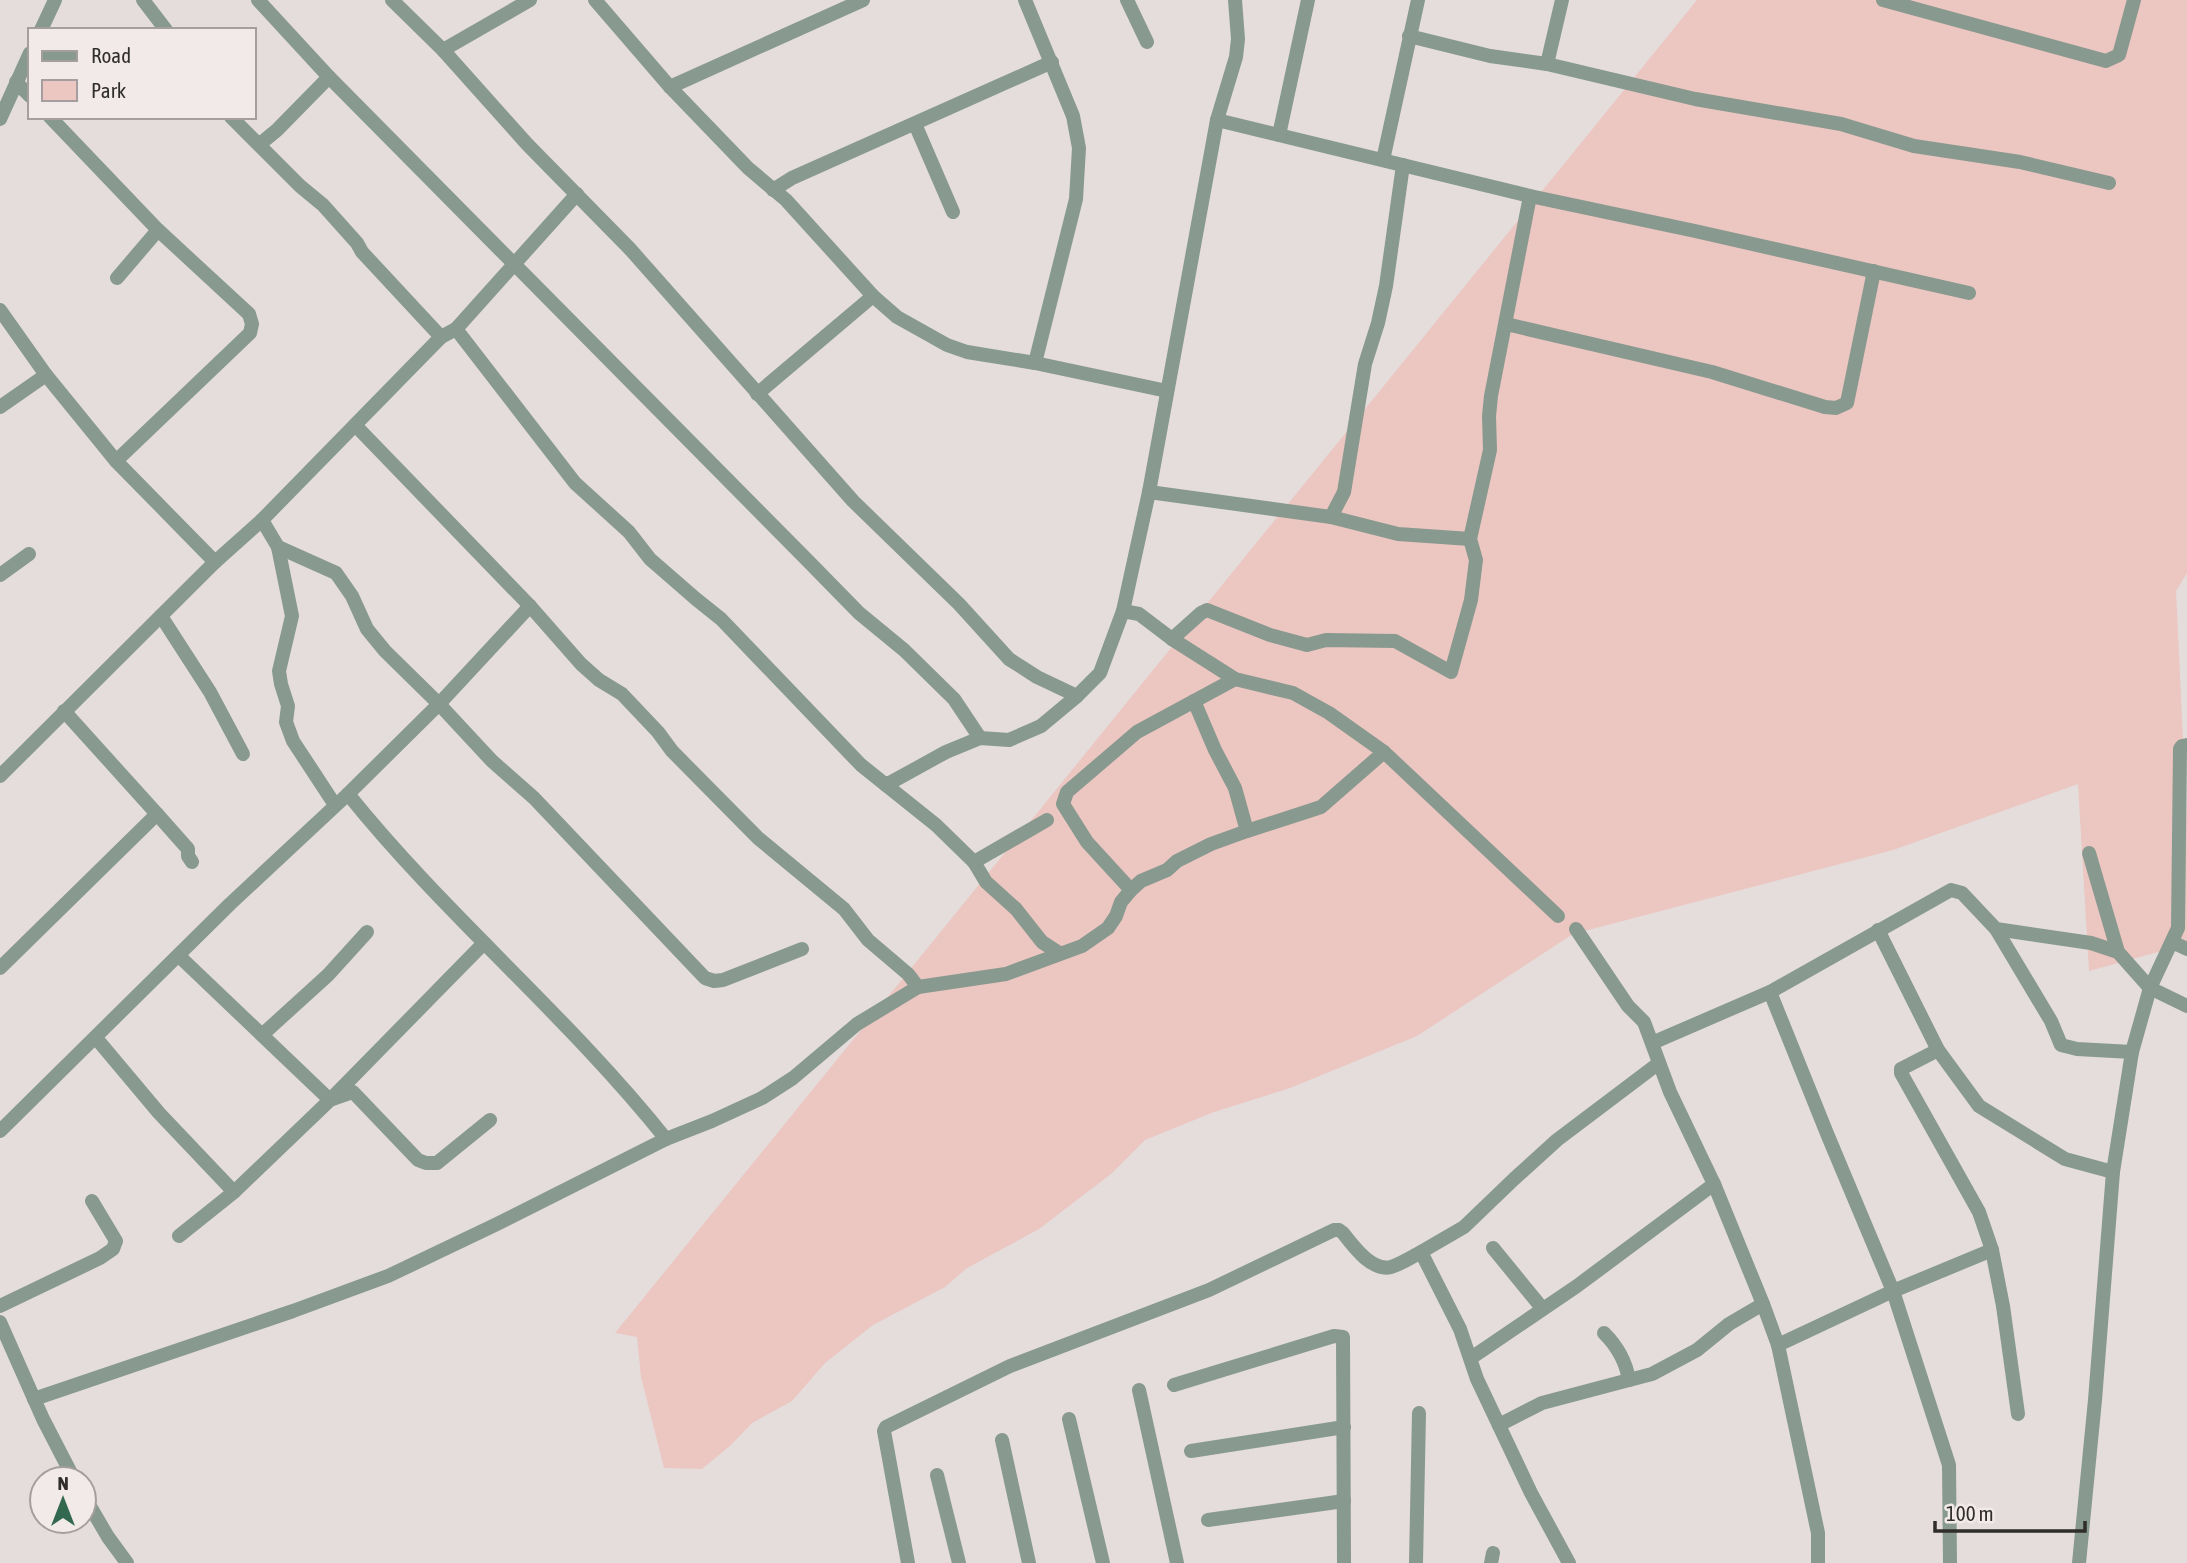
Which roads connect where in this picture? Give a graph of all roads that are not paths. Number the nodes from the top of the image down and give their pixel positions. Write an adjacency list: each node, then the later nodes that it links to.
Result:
1 (55, 0): 16 (street)
2 (143, 0): 17 (street)
3 (258, 0): 24 (street)
4 (392, 0): 20 (street)
5 (530, 0): 20 (street)
6 (595, 0): 26 (street)
7 (863, 0): 26 (street)
8 (1025, 0): 22 (street)
9 (1127, 0): 19 (street)
10 (1235, 0): 31 (street)
11 (1308, 0): 33 (street)
12 (1418, 0): 18 (street)
13 (1562, 0): 23 (street)
14 (1883, 0): 15 (street)
15 (2134, 0)
16 (42, 28)
17 (164, 28)
18 (1409, 36): 23 (street); 35 (street)
19 (1147, 42)
20 (443, 50): 39 (street)
21 (28, 57): 25 (street)
22 (1052, 62): 32 (street); 52 (street)
23 (1547, 64): 37 (street)
24 (330, 77): 34 (street); 43 (street)
25 (16, 82): 27 (street); 28 (street)
26 (670, 87): 38 (street)
27 (28, 94)
28 (0, 119)
29 (52, 119): 42 (street)
30 (233, 119): 34 (street)
31 (1217, 120): 33 (street); 54 (street)
32 (915, 124): 38 (street); 41 (street)
33 (1279, 135): 35 (street)
34 (260, 144): 51 (street)
35 (1383, 160): 36 (street)
36 (1403, 165): 40 (street); 60 (street)
37 (2109, 183)
38 (773, 190): 47 (street)
39 (577, 194): 43 (street); 55 (street)
40 (1530, 196): 44 (street); 49 (street)
41 (953, 212)
42 (158, 230): 45 (street); 58 (street)
43 (514, 262): 50 (street); 76 (street)
44 (1874, 271): 46 (street); 49 (street)
45 (117, 278)
46 (1969, 293)
47 (873, 296): 52 (street); 55 (street)
48 (0, 310): 53 (street)
49 (1506, 324): 62 (street)
50 (456, 329): 51 (street); 81 (street)
51 (441, 337): 57 (street)
52 (1035, 363): 54 (street)
53 (46, 375): 56 (street); 58 (street)
54 (1167, 391): 59 (street)
55 (757, 394): 72 (street)
56 (0, 408)
57 (355, 425): 61 (street); 67 (street)
58 (116, 461): 65 (street)
59 (1149, 492): 60 (street); 68 (street)
60 (1331, 517): 62 (street)
61 (262, 520): 63 (street); 65 (street)
62 (1470, 539): 70 (street)
63 (278, 547): 74 (street); 83 (street)
64 (29, 554): 66 (street)
65 (215, 562): 69 (street)
66 (0, 575)
67 (530, 606): 74 (street); 106 (street)
68 (1123, 611): 70 (street); 72 (street)
69 (160, 616): 75 (street); 79 (street)
70 (1172, 639): 71 (street)
71 (1235, 679): 73 (street); 78 (street)
72 (1077, 696): 76 (street)
73 (1194, 701): 86 (street); 91 (street)
74 (439, 704): 82 (street); 100 (street)
75 (64, 710): 80 (street); 84 (street)
76 (980, 738): 81 (street)
77 (2187, 745): 87 (street)
78 (1384, 752): 86 (street); 93 (street)
79 (243, 754)
80 (0, 776)
81 (886, 785): 90 (street)
82 (348, 794): 83 (street); 99 (street)
83 (335, 805): 104 (street)
84 (156, 814): 89 (street); 105 (street)
85 (1047, 820): 90 (street)
86 (1247, 831): 91 (street)
87 (2183, 842): 92 (street)
88 (2089, 853): 103 (street)
89 (192, 862)
90 (974, 862): 102 (street)
91 (1131, 890): 102 (street)
92 (2183, 894): 98 (street)
93 (1558, 916)
94 (1576, 929): 112 (street)
95 (1996, 929): 96 (street); 103 (street); 114 (street)
96 (1878, 930): 108 (street); 113 (street)
97 (367, 932): 110 (street)
98 (2172, 942): 101 (street); 107 (street)
99 (484, 943): 116 (street); 119 (street)
100 (802, 949)
101 (2187, 949)
102 (1059, 953): 106 (street)
103 (2118, 953): 107 (street)
104 (179, 956): 110 (street); 111 (street)
105 (0, 968)
106 (918, 988): 119 (street)
107 (2150, 988): 109 (street); 114 (street)
108 (1770, 992): 112 (street); 128 (street)
109 (2187, 1006)
110 (262, 1034): 116 (street)
111 (96, 1038): 118 (street); 122 (street)
112 (1652, 1043): 115 (street)
113 (1938, 1050): 120 (street); 126 (street)
114 (2132, 1052): 120 (street)
115 (1659, 1063): 121 (street); 127 (street)
116 (330, 1100): 117 (street); 122 (street)
117 (490, 1119)
118 (0, 1131)
119 (666, 1139): 139 (street)
120 (2113, 1172): 163 (street)
121 (1714, 1184): 129 (street); 131 (street)
122 (234, 1192): 124 (street)
123 (92, 1201): 130 (street)
124 (178, 1236)
125 (1493, 1248): 131 (street)
126 (1992, 1250): 128 (street); 141 (street)
127 (1421, 1252): 135 (street); 153 (street)
128 (1893, 1291): 134 (street); 162 (street)
129 (1763, 1304): 134 (street); 136 (street)
130 (0, 1306)
131 (1542, 1308): 135 (street)
132 (0, 1322): 139 (street)
133 (1604, 1333): 136 (street)
134 (1778, 1345): 161 (street)
135 (1471, 1358): 143 (street)
136 (1629, 1380): 143 (street)
137 (1174, 1385): 144 (street)
138 (1139, 1391): 157 (street)
139 (34, 1399): 147 (street)
140 (1419, 1413): 159 (street)
141 (2018, 1413)
142 (1069, 1419): 156 (street)
143 (1499, 1425): 160 (street)
144 (1344, 1427): 146 (street); 149 (street)
145 (1002, 1440): 155 (street)
146 (1191, 1451)
147 (67, 1465)
148 (937, 1475): 154 (street)
149 (1344, 1501): 150 (street); 158 (street)
150 (1208, 1520)
151 (98, 1521): 152 (street)
152 (127, 1563)
153 (908, 1563)
154 (959, 1563)
155 (1029, 1563)
156 (1103, 1563)
157 (1177, 1563)
158 (1344, 1563)
159 (1416, 1563)
160 (1569, 1563)
161 (1818, 1563)
162 (1950, 1563)
163 (2078, 1563)

